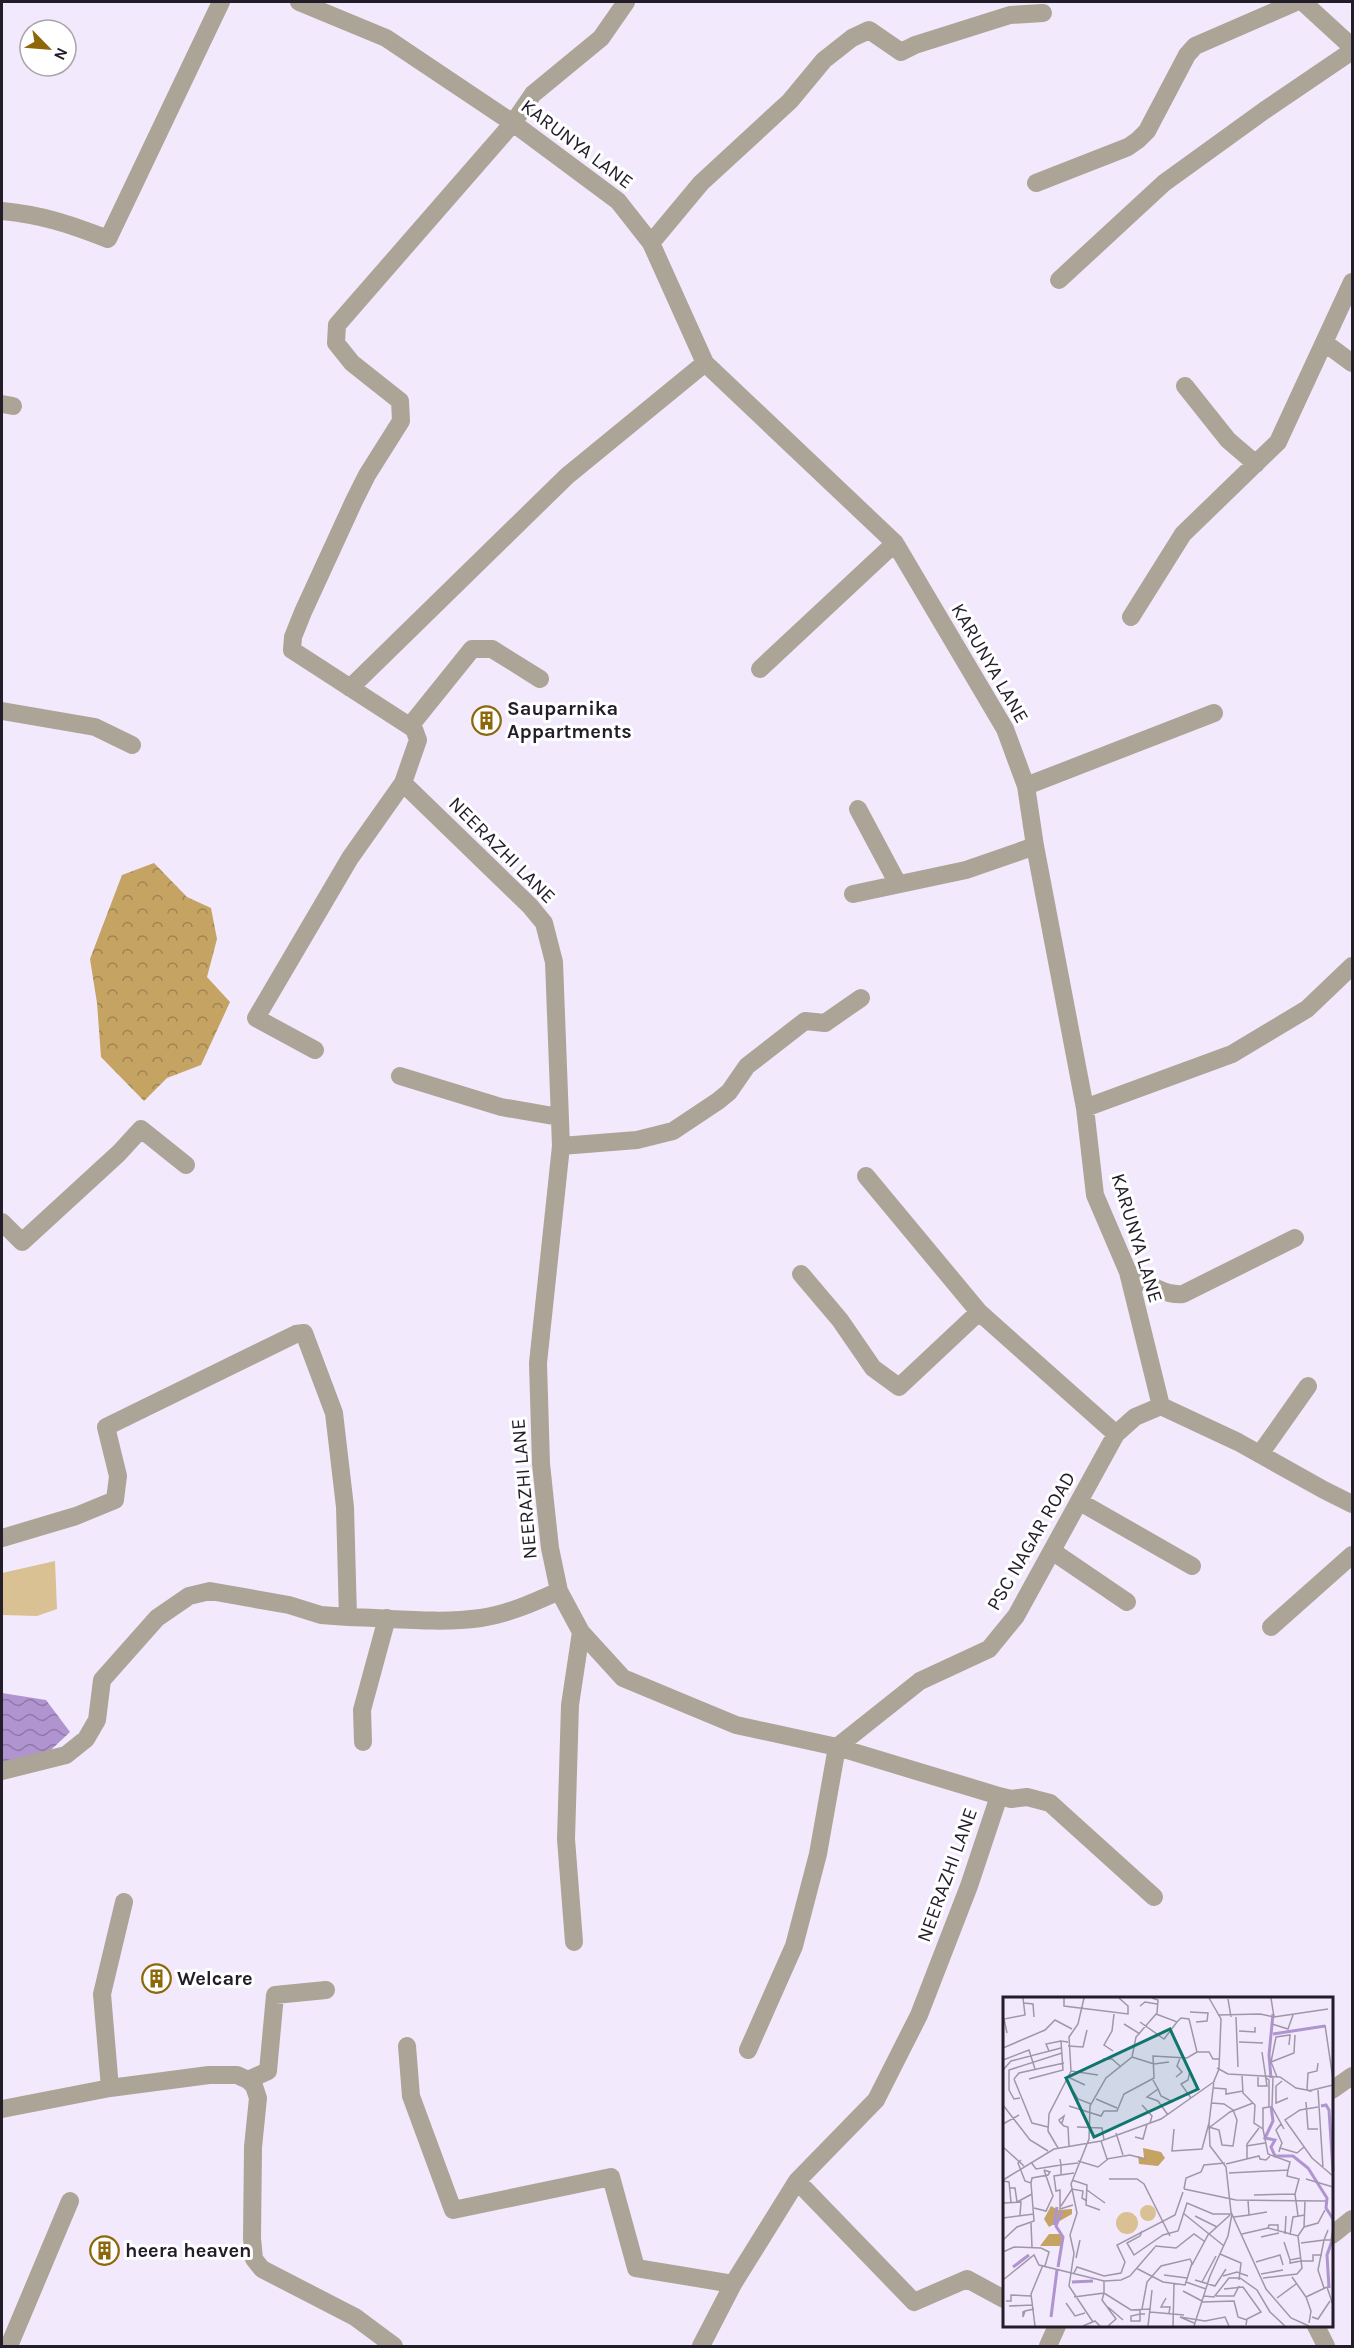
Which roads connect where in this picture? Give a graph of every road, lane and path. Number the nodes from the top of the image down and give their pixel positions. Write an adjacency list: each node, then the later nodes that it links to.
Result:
1 (221, 2): 10 (street)
2 (298, 2): 8 (street, KARUNYA LANE)
3 (626, 2): 8 (street)
4 (1296, 2): 9 (street)
5 (1303, 2): 7 (street)
6 (1043, 13): 11 (street)
7 (1353, 49): 12 (street)
8 (513, 123): 11 (street, KARUNYA LANE); 23 (street)
9 (1036, 183)
10 (2, 211)
11 (651, 243): 15 (street, KARUNYA LANE)
12 (1059, 280)
13 (1353, 282): 14 (street)
14 (1325, 343): 16 (street); 18 (street)
15 (705, 363): 19 (street, KARUNYA LANE); 23 (street)
16 (1353, 363)
17 (1185, 386): 18 (street)
18 (1256, 464): 20 (street)
19 (895, 543): 21 (street); 29 (street, KARUNYA LANE)
20 (1131, 617)
21 (760, 669)
22 (540, 680): 26 (street)
23 (350, 688): 26 (street)
24 (2, 711): 27 (street)
25 (1214, 713): 29 (street)
26 (411, 726): 28 (street)
27 (132, 745)
28 (404, 783): 36 (street); 39 (street, NEERAZHI LANE)
29 (1026, 786): 31 (street, KARUNYA LANE)
30 (858, 809): 32 (street)
31 (1035, 846): 32 (street); 38 (street, KARUNYA LANE)
32 (898, 884): 33 (street)
33 (853, 894)
34 (1353, 966): 38 (street)
35 (861, 998): 40 (street)
36 (315, 1050)
37 (400, 1076): 39 (street)
38 (1085, 1108): 45 (street, KARUNYA LANE)
39 (559, 1117): 40 (street, NEERAZHI LANE)
40 (561, 1146): 58 (street, NEERAZHI LANE)
41 (186, 1165): 43 (street)
42 (866, 1176): 47 (street)
43 (2, 1222)
44 (1295, 1238): 45 (street)
45 (1128, 1272): 49 (street, KARUNYA LANE)
46 (801, 1274): 47 (street)
47 (979, 1312): 50 (street)
48 (1308, 1386): 51 (street)
49 (1161, 1406): 50 (street, PSC NAGAR ROAD); 51 (street)
50 (1116, 1434): 52 (street, PSC NAGAR ROAD)
51 (1260, 1454): 53 (street)
52 (1080, 1502): 55 (street, PSC NAGAR ROAD); 57 (street)
53 (1353, 1504)
54 (2, 1538): 60 (street)
55 (1052, 1551): 59 (street); 65 (street, PSC NAGAR ROAD)
56 (1353, 1555): 62 (street)
57 (1192, 1566)
58 (559, 1591): 61 (street); 63 (street, NEERAZHI LANE)
59 (1127, 1602)
60 (348, 1617): 61 (street); 66 (street)
61 (387, 1618): 64 (street)
62 (1271, 1627)
63 (581, 1632): 65 (street, NEERAZHI LANE); 70 (street)
64 (363, 1742)
65 (837, 1747): 67 (street, NEERAZHI LANE); 73 (street)
66 (2, 1771)
67 (999, 1796): 68 (street); 79 (street, NEERAZHI LANE)
68 (1154, 1897)
69 (124, 1902): 76 (street)
70 (574, 1942)
71 (326, 1990): 75 (street)
72 (407, 2046): 83 (street)
73 (748, 2050)
74 (1353, 2076): 77 (street)
75 (248, 2080): 76 (street); 88 (street)
76 (110, 2088): 78 (street)
77 (1333, 2089)
78 (2, 2109)
79 (797, 2181): 83 (street, NEERAZHI LANE); 84 (street)
80 (70, 2201): 87 (street)
81 (1353, 2219): 82 (street)
82 (1333, 2234)
83 (733, 2284): 89 (street, NEERAZHI LANE)
84 (1003, 2298)
85 (1056, 2327): 90 (street)
86 (1317, 2327): 91 (street)
87 (9, 2346)
88 (394, 2346)
89 (701, 2346)
90 (1048, 2346)
91 (1326, 2346)

